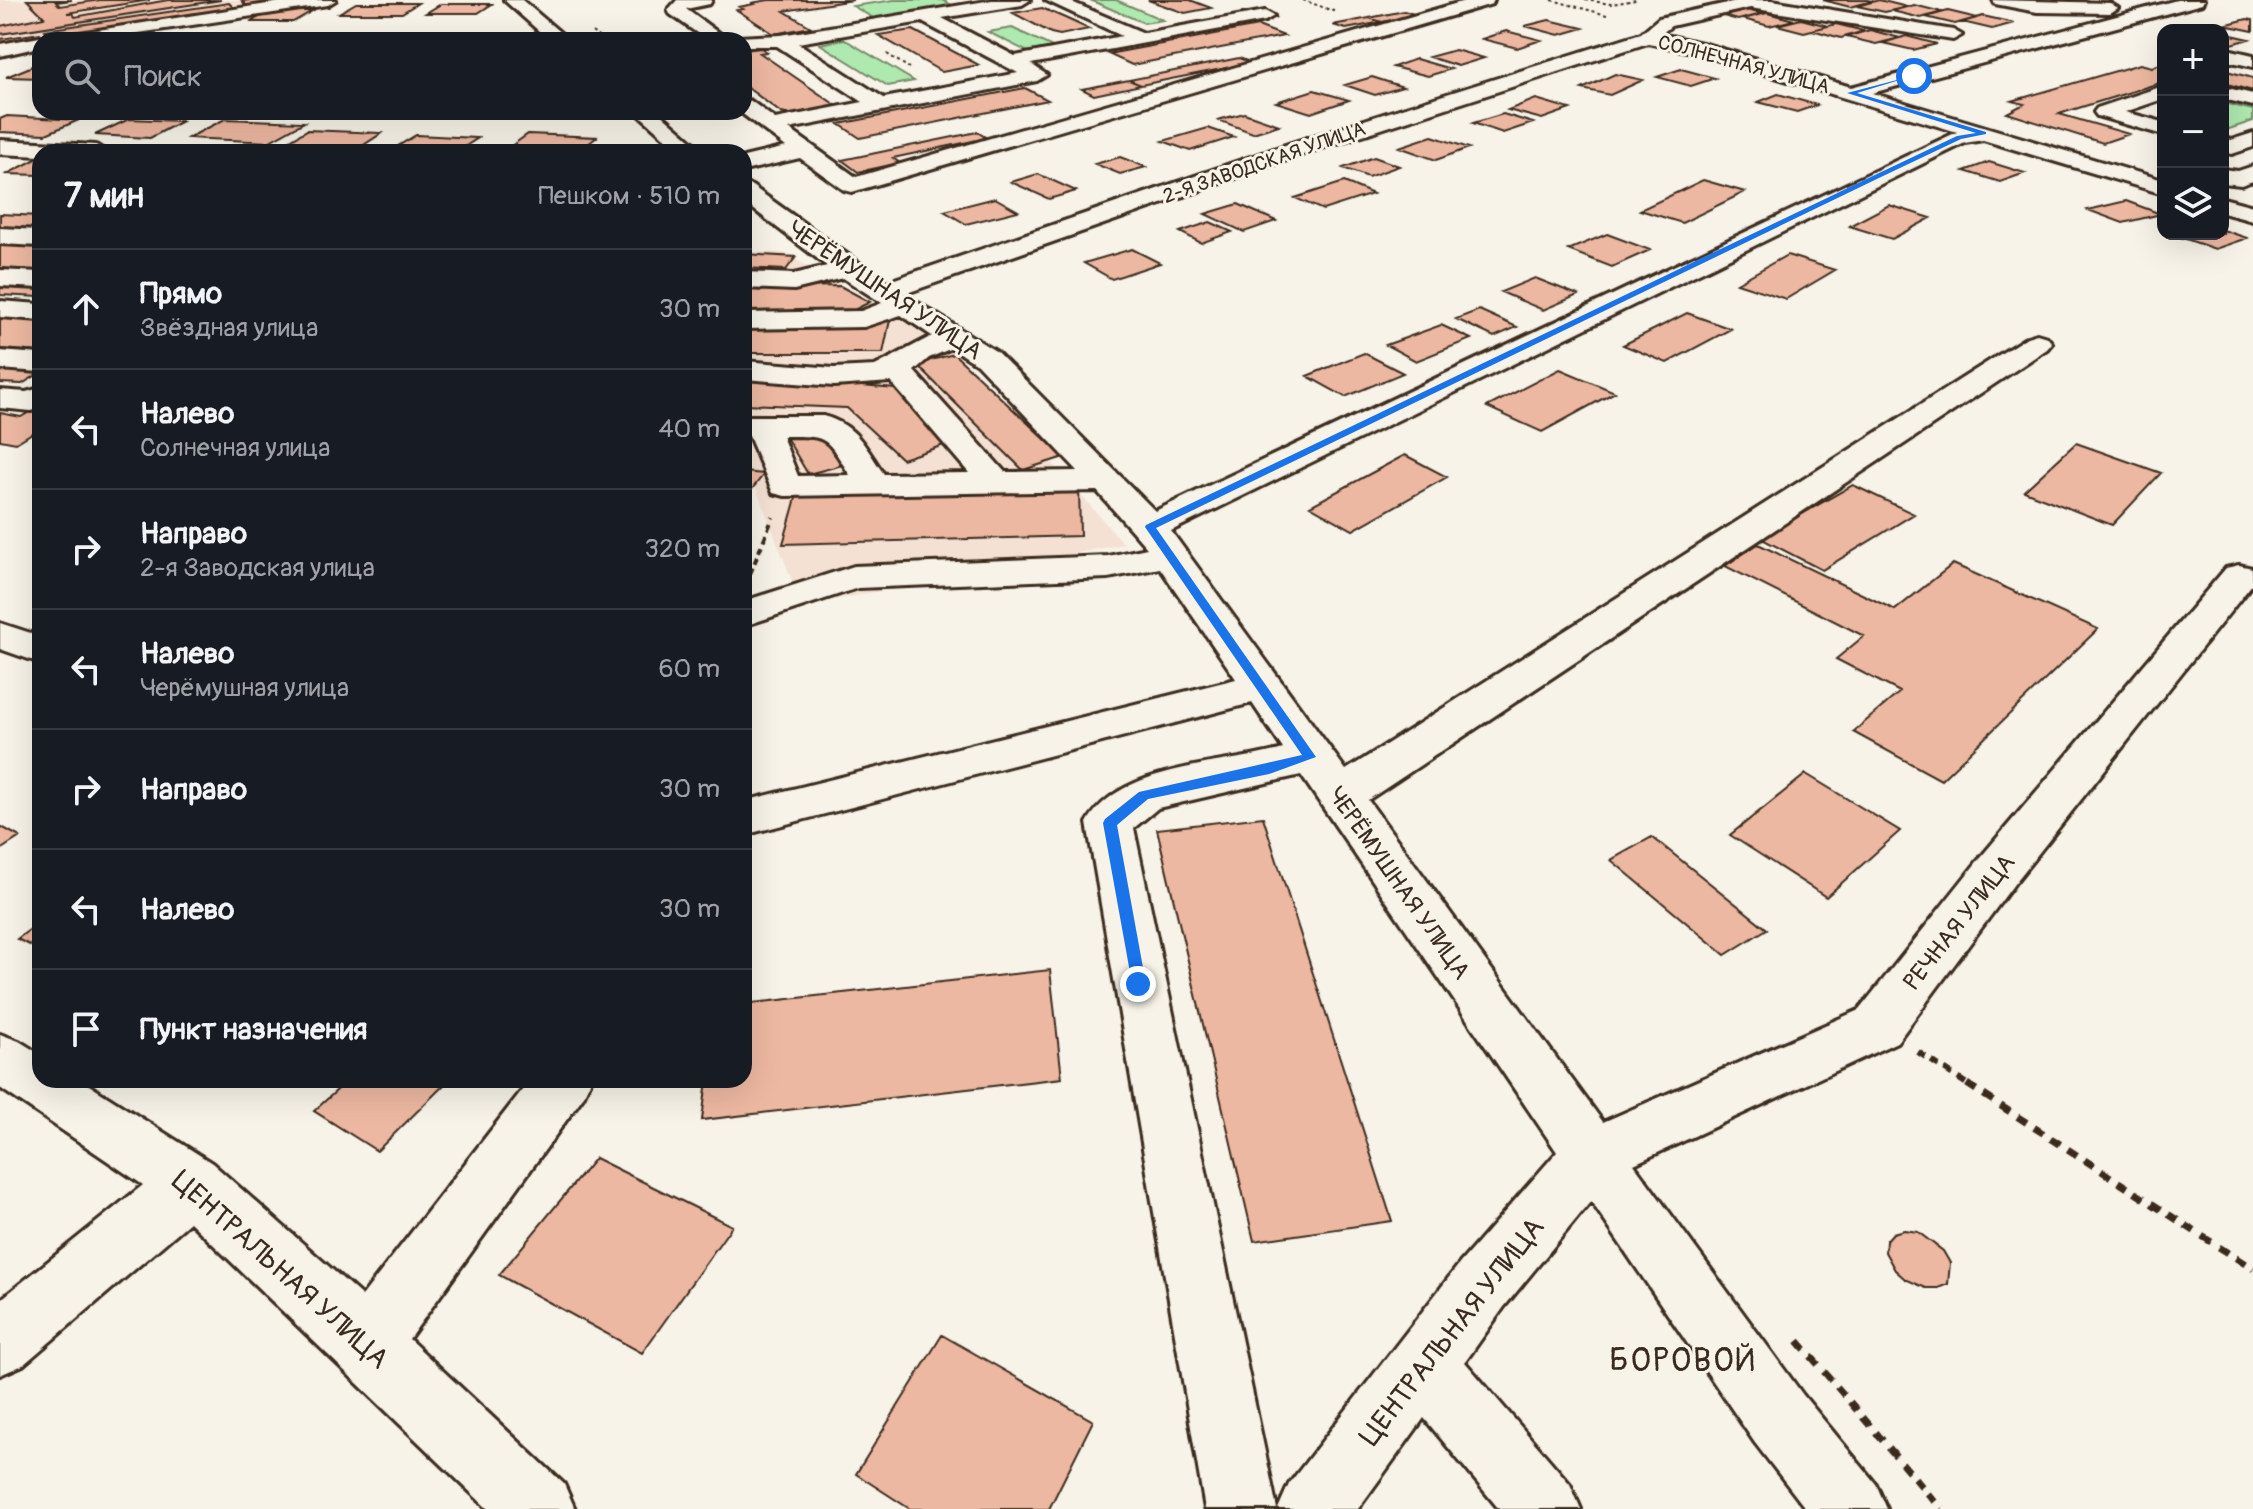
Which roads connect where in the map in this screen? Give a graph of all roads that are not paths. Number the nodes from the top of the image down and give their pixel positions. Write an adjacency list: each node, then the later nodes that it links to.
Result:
1 (328, 0): 18 (street)
2 (512, 0): 19 (street)
3 (704, 0): 20 (street)
4 (1022, 0): 10 (street)
5 (1053, 0): 26 (street)
6 (1486, 0): 29 (street)
7 (2144, 0): 12 (street)
8 (2196, 0): 17 (street)
9 (1756, 2): 22 (street); 24 (street, 2-Я ЗАВОДСКАЯ УЛИЦА)
10 (982, 3): 13 (street)
11 (1236, 4): 14 (street)
12 (1994, 4): 15 (street)
13 (924, 16): 27 (street); 36 (street)
14 (1265, 16): 16 (street); 26 (street)
15 (2044, 17)
16 (1286, 24)
17 (2102, 25): 23 (street); 25 (street)
18 (109, 32)
19 (550, 32)
20 (708, 32)
21 (1310, 33): 29 (street)
22 (1953, 35)
23 (2148, 36)
24 (1647, 37): 39 (street, СОЛНЕЧНАЯ УЛИЦА); 70 (street, 2-Я ЗАВОДСКАЯ УЛИЦА)
25 (2058, 37): 31 (street); 37 (street)
26 (1141, 38): 36 (street)
27 (781, 40): 28 (street); 44 (street)
28 (752, 41)
29 (1337, 43): 45 (street)
30 (32, 44): 32 (street)
31 (2095, 46)
32 (0, 52): 33 (street)
33 (32, 55)
34 (2229, 55): 35 (street)
35 (2253, 61)
36 (1012, 62): 44 (street)
37 (1914, 76): 38 (street); 39 (street)
38 (1949, 86)
39 (1850, 93): 49 (street, СОЛНЕЧНАЯ УЛИЦА)
40 (2157, 94): 50 (street)
41 (2229, 94): 43 (street)
42 (1079, 96): 45 (street)
43 (2253, 100)
44 (881, 105): 48 (street)
45 (1107, 110): 54 (street)
46 (752, 111): 48 (street)
47 (656, 120): 51 (street)
48 (771, 126): 54 (street)
49 (1984, 133): 57 (street, СОЛНЕЧНАЯ УЛИЦА); 86 (street)
50 (2157, 138)
51 (684, 144)
52 (0, 147): 53 (street)
53 (32, 149)
54 (804, 150): 56 (street)
55 (2124, 156): 57 (street)
56 (752, 162)
57 (2093, 166): 60 (street, СОЛНЕЧНАЯ УЛИЦА)
58 (2253, 173): 59 (street)
59 (2229, 177)
60 (2157, 185)
61 (752, 197): 66 (street, ЧЕРЁМУШНАЯ УЛИЦА)
62 (2229, 207): 63 (street)
63 (2253, 214)
64 (0, 236): 65 (street)
65 (32, 238)
66 (847, 269): 69 (street); 70 (street, ЧЕРЁМУШНАЯ УЛИЦА)
67 (0, 278): 68 (street)
68 (32, 280)
69 (752, 280)
70 (893, 298): 73 (street, 2-Я ЗАВОДСКАЯ УЛИЦА); 74 (street, ЧЕРЁМУШНАЯ УЛИЦА)
71 (0, 309): 72 (street)
72 (32, 311)
73 (752, 321)
74 (954, 337): 78 (street); 83 (street, ЧЕРЁМУШНАЯ УЛИЦА)
75 (2037, 343): 92 (street)
76 (0, 360): 77 (street)
77 (32, 362)
78 (895, 368): 79 (street); 84 (street)
79 (752, 371)
80 (0, 399): 81 (street)
81 (32, 401)
82 (753, 426): 85 (street); 85 (street)
83 (1106, 481): 84 (street); 86 (street, ЧЕРЁМУШНАЯ УЛИЦА)
84 (995, 482): 85 (street)
85 (873, 484)
86 (1160, 541): 88 (street); 91 (street, ЧЕРЁМУШНАЯ УЛИЦА)
87 (2239, 576): 98 (street, РЕЧНАЯ УЛИЦА)
88 (752, 599)
89 (0, 635): 90 (street)
90 (32, 647)
91 (1260, 687): 92 (street, ЧЕРЁМУШНАЯ УЛИЦА); 93 (street)
92 (1324, 777): 98 (street, ЧЕРЁМУШНАЯ УЛИЦА); 104 (street)
93 (752, 816)
94 (0, 1058): 95 (street, ЦЕНТРАЛЬНАЯ УЛИЦА)
95 (32, 1079)
96 (46, 1088): 99 (street, ЦЕНТРАЛЬНАЯ УЛИЦА)
97 (557, 1088): 101 (street)
98 (1592, 1155): 102 (street, ЦЕНТРАЛЬНАЯ УЛИЦА); 107 (street, ЧЕРЁМУШНАЯ УЛИЦА)
99 (191, 1183): 100 (street); 101 (street, ЦЕНТРАЛЬНАЯ УЛИЦА)
100 (0, 1342)
101 (366, 1343): 103 (street, ЦЕНТРАЛЬНАЯ УЛИЦА)
102 (1422, 1363): 105 (street, ЦЕНТРАЛЬНАЯ УЛИЦА); 106 (street)
103 (539, 1509)
104 (1241, 1509)
105 (1314, 1509)
106 (1545, 1509)
107 (1851, 1509)

